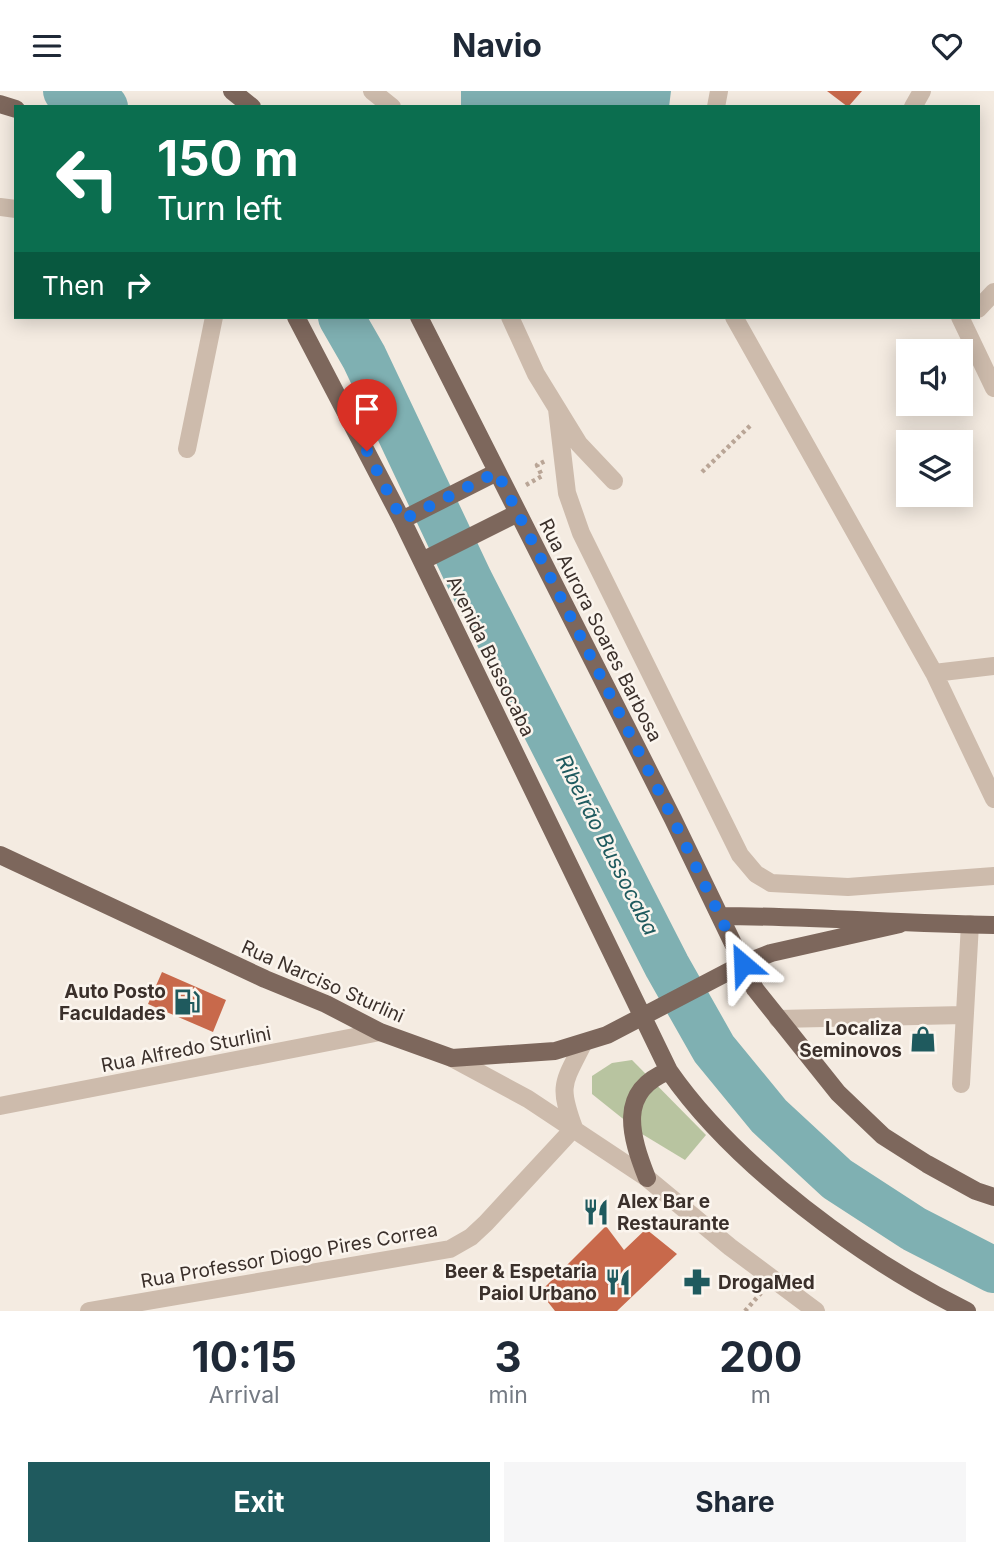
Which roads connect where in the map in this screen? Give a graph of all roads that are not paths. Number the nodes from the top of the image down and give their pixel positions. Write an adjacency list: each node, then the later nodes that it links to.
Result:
1 (232, 91): 3 (main road)
2 (372, 91): 4 (street)
3 (250, 105)
4 (390, 105)
5 (994, 292): 6 (street)
6 (980, 307)
7 (214, 319): 15 (street)
8 (297, 319): 19 (main road, Avenida Bussocaba)
9 (420, 319): 16 (main road, Rua Aurora Soares Barbosa)
10 (511, 319): 14 (street)
11 (735, 319): 22 (street)
12 (965, 319): 13 (street)
13 (994, 388)
14 (557, 409): 17 (street); 25 (street)
15 (187, 449)
16 (497, 472): 18 (main road, Rua Aurora Soares Barbosa); 19 (main road)
17 (614, 481)
18 (518, 513): 20 (main road); 26 (main road, Rua Aurora Soares Barbosa)
19 (409, 517): 20 (main road, Avenida Bussocaba)
20 (429, 558): 31 (main road, Avenida Bussocaba)
21 (994, 666): 22 (street)
22 (934, 673): 23 (street)
23 (994, 799)
24 (0, 855): 34 (main road, Rua Narciso Sturlini)
25 (994, 876)
26 (720, 916): 27 (main road); 30 (main road, Rua Aurora Soares Barbosa)
27 (900, 924): 28 (main road); 30 (main road, Rua Narciso Sturlini)
28 (970, 925): 29 (main road); 32 (street)
29 (994, 925)
30 (743, 964): 31 (main road, Rua Narciso Sturlini); 33 (main road, Rua Aurora Soares Barbosa)
31 (648, 1014): 35 (main road, Rua Narciso Sturlini); 37 (main road, Avenida Bussocaba)
32 (964, 1014): 33 (street); 38 (street)
33 (778, 1019): 42 (main road, Rua Aurora Soares Barbosa)
34 (380, 1032): 36 (main road, Rua Narciso Sturlini); 39 (street, Rua Alfredo Sturlini)
35 (583, 1044): 36 (main road, Rua Narciso Sturlini); 40 (street)
36 (452, 1058): 40 (street)
37 (668, 1071): 41 (main road); 45 (main road, Avenida Bussocaba)
38 (961, 1084)
39 (0, 1106)
40 (574, 1128): 41 (street); 43 (street, Rua Professor Diogo Pires Correa)
41 (647, 1178): 44 (street)
42 (994, 1197)
43 (89, 1311)
44 (816, 1311)
45 (967, 1311)

